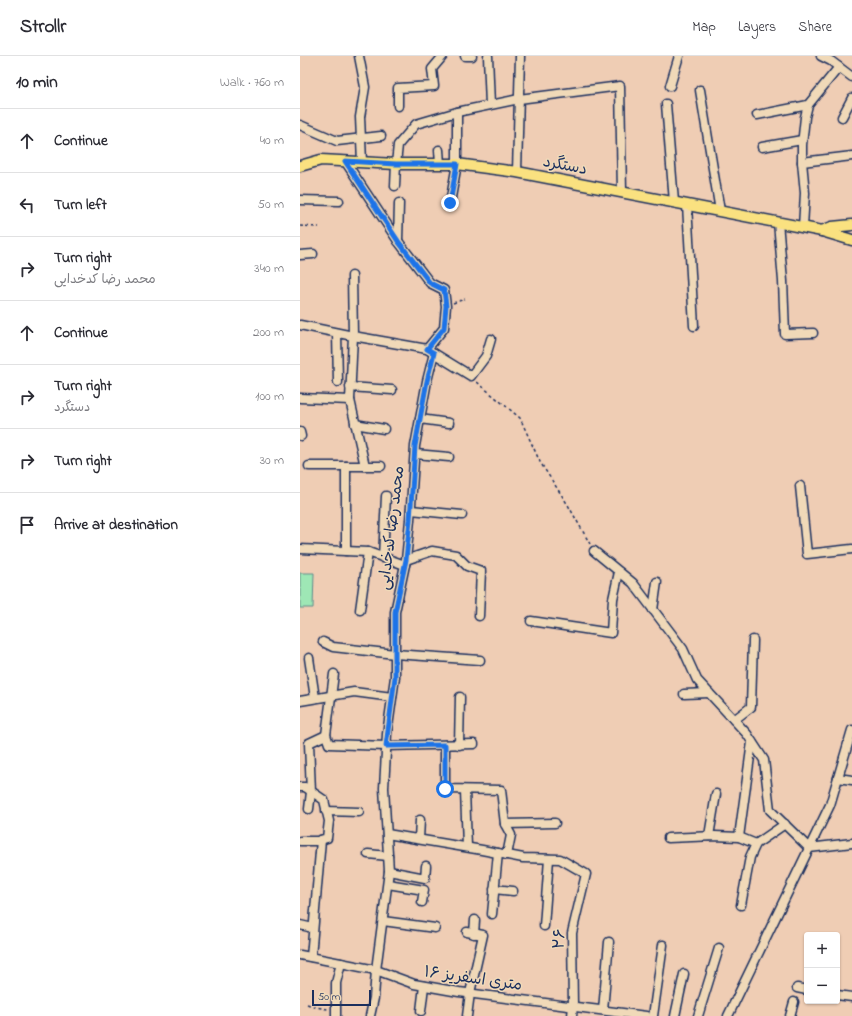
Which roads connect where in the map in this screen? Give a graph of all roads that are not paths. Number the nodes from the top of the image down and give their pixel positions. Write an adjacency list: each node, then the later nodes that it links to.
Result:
1 (359, 56): 25 (street)
2 (443, 56): 19 (street)
3 (465, 56): 4 (street)
4 (472, 56)
5 (488, 56): 17 (street)
6 (520, 56): 15 (street)
7 (679, 56): 12 (street)
8 (821, 56): 9 (street)
9 (832, 59): 10 (street)
10 (839, 68): 11 (street); 18 (street)
11 (852, 77)
12 (670, 86)
13 (700, 90): 46 (street)
14 (852, 98): 22 (street)
15 (519, 99): 17 (street); 37 (street); 39 (street)
16 (666, 104): 42 (street)
17 (490, 105): 20 (street)
18 (808, 105): 21 (street); 26 (street)
19 (398, 106)
20 (457, 112): 33 (street); 35 (street)
21 (757, 115)
22 (842, 117)
23 (300, 125): 25 (street)
24 (381, 136): 25 (street)
25 (361, 138): 31 (street)
26 (802, 140): 27 (street); 32 (street)
27 (762, 147)
28 (439, 150): 34 (street)
29 (852, 156): 32 (street)
30 (345, 161): 31 (main road, دستگرد); 36 (main road, دستگرد); 52 (street)
31 (362, 162): 33 (main road, دستگرد)
32 (802, 162): 49 (street)
33 (396, 164): 34 (main road, دستگرد); 38 (street)
34 (440, 164): 35 (main road, دستگرد)
35 (457, 164): 37 (main road, دستگرد); 44 (street)
36 (300, 166)
37 (517, 172): 39 (main road, دستگرد)
38 (395, 186)
39 (622, 192): 42 (main road, دستگرد)
40 (300, 200): 41 (street)
41 (339, 201)
42 (674, 202): 45 (main road, دستگرد)
43 (399, 203): 52 (street)
44 (450, 203)
45 (687, 205): 46 (main road, دستگرد); 57 (street)
46 (720, 211): 47 (main road, دستگرد)
47 (778, 222): 49 (main road, دستگرد); 59 (street)
48 (852, 225): 50 (main road, دستگرد)
49 (803, 227): 50 (main road, دستگرد)
50 (822, 231): 51 (main road, دستگرد)
51 (852, 240)
52 (398, 241): 62 (street)
53 (313, 254): 54 (street)
54 (300, 255)
55 (352, 276): 60 (street)
56 (300, 325): 58 (street)
57 (694, 326)
58 (337, 333): 60 (street); 63 (street)
59 (813, 333)
60 (353, 336): 62 (street); 64 (street)
61 (491, 339): 62 (street)
62 (431, 351): 68 (street, محمد رضا کدخدایی)
63 (338, 382)
64 (350, 387): 65 (street); 67 (street)
65 (392, 390)
66 (300, 398): 67 (street)
67 (350, 400): 70 (street)
68 (420, 418): 69 (street); 72 (street, محمد رضا کدخدایی)
69 (449, 423)
70 (355, 424): 71 (street); 76 (street)
71 (384, 429)
72 (415, 454): 73 (street); 80 (street, محمد رضا کدخدایی)
73 (448, 457)
74 (309, 466): 75 (street)
75 (346, 466): 76 (street); 84 (street)
76 (365, 466): 77 (street)
77 (381, 466)
78 (800, 486): 83 (street)
79 (386, 496): 87 (street)
80 (411, 510): 81 (street); 88 (street, محمد رضا کدخدایی)
81 (462, 515)
82 (300, 549): 84 (street)
83 (852, 549)
84 (346, 551): 86 (street)
85 (594, 551): 89 (street)
86 (368, 552): 87 (street); 91 (street)
87 (382, 558): 88 (street)
88 (405, 562): 93 (street); 97 (street, محمد رضا کدخدایی)
89 (619, 572): 92 (street); 94 (street)
90 (658, 582): 92 (street)
91 (360, 610)
92 (653, 610): 101 (street)
93 (479, 616)
94 (531, 621)
95 (753, 640): 108 (street)
96 (323, 642): 97 (street)
97 (395, 654): 99 (street); 104 (street, محمد رضا کدخدایی)
98 (309, 658): 106 (street)
99 (480, 660)
100 (334, 674): 103 (street)
101 (709, 693): 102 (street); 108 (street)
102 (684, 694)
103 (330, 696): 104 (street); 106 (street); 110 (street)
104 (392, 697): 116 (street, محمد رضا کدخدایی)
105 (460, 697): 114 (street)
106 (315, 698): 107 (street)
107 (300, 701)
108 (734, 720): 111 (street)
109 (852, 730): 115 (street)
110 (326, 735): 116 (street); 121 (street)
111 (752, 742): 129 (street); 132 (street)
112 (474, 744): 114 (street)
113 (445, 745): 114 (street); 116 (street); 120 (street)
114 (459, 745)
115 (850, 745): 117 (street)
116 (386, 746): 130 (street, محمد رضا کدخدایی)
117 (838, 778): 118 (street); 140 (street)
118 (852, 780)
119 (300, 787): 121 (street)
120 (464, 790): 128 (street); 139 (street)
121 (311, 792): 123 (street); 124 (street)
122 (716, 794): 131 (street)
123 (310, 809)
124 (326, 811): 125 (street); 135 (street)
125 (359, 812)
126 (420, 820): 134 (street)
127 (555, 823): 128 (street)
128 (505, 824): 143 (street)
129 (784, 824): 138 (street); 140 (street)
130 (387, 834): 134 (street); 144 (street, محمد رضا کدخدایی)
131 (709, 836): 132 (street); 133 (street)
132 (739, 837): 138 (street)
133 (668, 838)
134 (419, 839): 139 (street)
135 (321, 840): 136 (street); 158 (street)
136 (300, 841)
137 (852, 843): 140 (street)
138 (756, 844): 152 (street)
139 (466, 847): 141 (street)
140 (809, 848): 186 (street)
141 (498, 853): 143 (street); 149 (street)
142 (368, 854): 144 (street)
143 (507, 855): 145 (street)
144 (388, 856): 147 (street, محمد رضا کدخدایی)
145 (549, 859): 157 (street); 175 (street, ۲۶)
146 (426, 866): 147 (street)
147 (389, 871): 148 (street, محمد رضا کدخدایی)
148 (388, 884): 151 (street); 155 (street, محمد رضا کدخدایی)
149 (494, 889): 150 (street); 153 (street)
150 (513, 891)
151 (422, 902)
152 (741, 905)
153 (492, 914)
154 (475, 920): 171 (street)
155 (383, 921): 159 (street); 166 (street, محمد رضا کدخدایی)
156 (300, 925): 158 (street)
157 (544, 926)
158 (314, 928): 164 (street)
159 (435, 928)
160 (609, 942): 176 (street)
161 (662, 945): 183 (street)
162 (719, 948): 185 (street)
163 (300, 955): 164 (street, ۱۶ متری اسفریز)
164 (311, 956): 165 (street, ۱۶ متری اسفریز)
165 (341, 963): 166 (street, ۱۶ متری اسفریز); 178 (street)
166 (376, 970): 168 (street, ۱۶ متری اسفریز); 179 (street, محمد رضا کدخدایی)
167 (684, 974): 184 (street)
168 (424, 986): 171 (street, ۱۶ متری اسفریز); 177 (street)
169 (798, 988): 170 (street)
170 (804, 989)
171 (470, 993): 175 (street, ۱۶ متری اسفریز); 180 (street)
172 (840, 995): 173 (street)
173 (852, 997)
174 (794, 1002): 187 (street)
175 (573, 1006): 176 (street, ۱۶ متری اسفریز); 181 (street, ۲۶)
176 (603, 1010): 182 (street, ۱۶ متری اسفریز)
177 (421, 1012)
178 (336, 1013)
179 (370, 1016)
180 (467, 1016)
181 (572, 1016)
182 (644, 1016)
183 (654, 1016)
184 (675, 1016)
185 (698, 1016)
186 (728, 1016)
187 (790, 1016)

